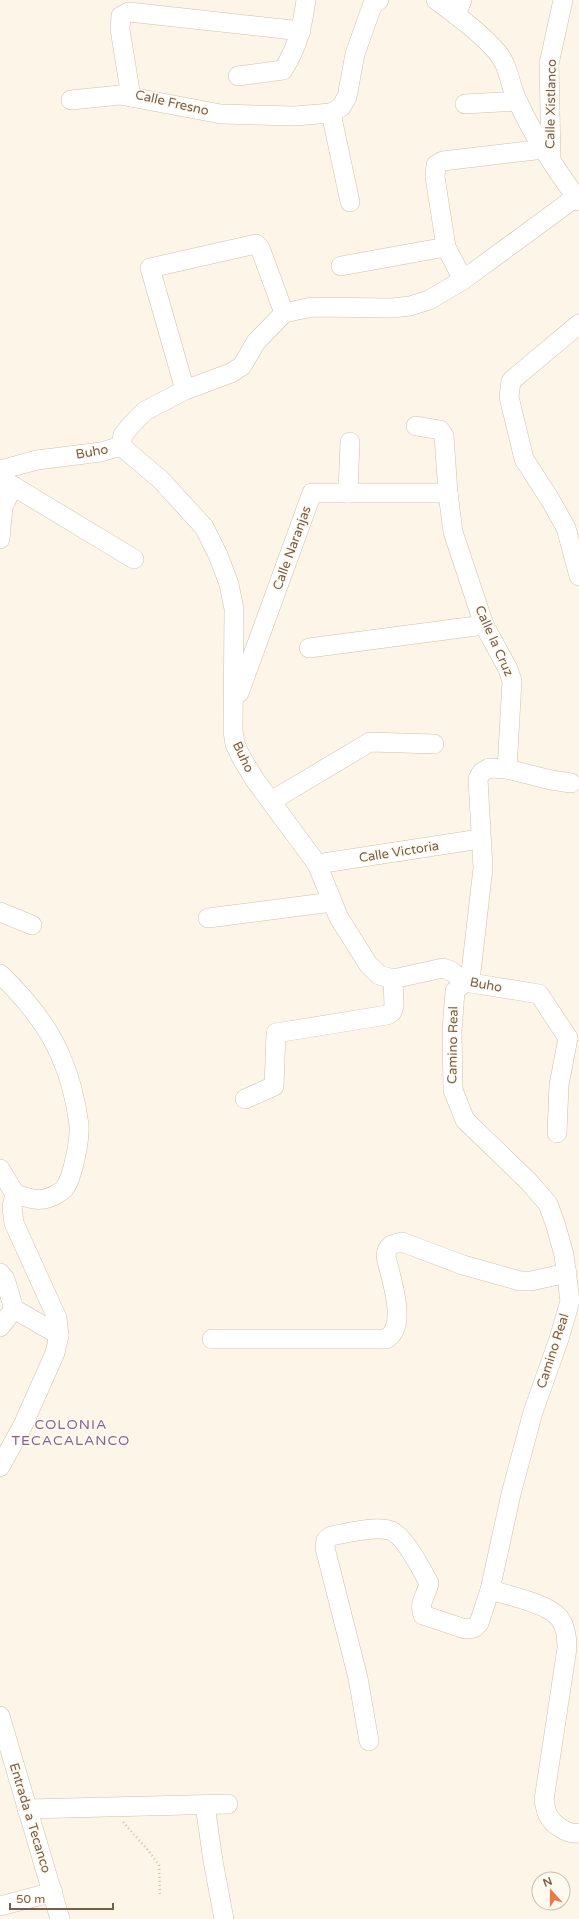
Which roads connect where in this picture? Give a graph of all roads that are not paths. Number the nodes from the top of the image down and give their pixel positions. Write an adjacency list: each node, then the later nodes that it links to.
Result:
1 (306, 0): 6 (street)
2 (379, 0): 12 (street)
3 (436, 0): 5 (street)
4 (563, 0): 13 (street, Calle Xistlanco)
5 (459, 8): 10 (street)
6 (302, 31): 7 (street); 8 (street, Calle Fresno)
7 (238, 76)
8 (131, 97): 9 (street); 12 (street, Calle Fresno)
9 (71, 100)
10 (517, 101): 11 (street); 13 (street)
11 (465, 104)
12 (331, 113): 15 (street)
13 (547, 155): 14 (street); 16 (street)
14 (576, 194): 18 (street)
15 (350, 202)
16 (446, 247): 17 (street); 18 (street)
17 (341, 266)
18 (462, 280): 19 (street)
19 (284, 313): 21 (street); 21 (street)
20 (579, 324): 31 (street)
21 (185, 390): 24 (street)
22 (416, 426): 28 (street, Calle la Cruz)
23 (350, 442): 27 (street)
24 (121, 446): 25 (street, Buho); 34 (street, Buho)
25 (0, 470)
26 (6, 482): 29 (street); 30 (street)
27 (348, 493): 28 (street, Calle Naranjas); 34 (street, Calle Naranjas)
28 (448, 493): 32 (street, Calle la Cruz)
29 (0, 539)
30 (134, 559)
31 (579, 576)
32 (484, 625): 33 (street); 36 (street, Calle la Cruz)
33 (309, 648)
34 (234, 708): 38 (street, Buho)
35 (434, 744): 38 (street)
36 (507, 768): 37 (street); 39 (street)
37 (571, 783)
38 (271, 801): 40 (street, Buho)
39 (480, 839): 40 (street, Calle Victoria); 47 (street)
40 (317, 864): 41 (street, Buho)
41 (332, 902): 43 (street); 46 (street, Buho)
42 (0, 912): 44 (street)
43 (208, 918)
44 (32, 925)
45 (0, 974): 52 (street)
46 (393, 979): 47 (street, Buho); 49 (street)
47 (466, 982): 48 (street, Buho); 53 (street, Camino Real)
48 (574, 1039): 50 (street)
49 (245, 1099)
50 (557, 1132)
51 (0, 1169): 52 (street)
52 (15, 1194): 57 (street)
53 (570, 1261): 58 (street); 60 (street, Camino Real)
54 (0, 1273): 55 (street)
55 (14, 1309): 56 (street); 57 (street)
56 (0, 1327)
57 (59, 1335): 59 (street)
58 (212, 1339)
59 (0, 1467)
60 (490, 1590): 62 (street, Camino Real); 66 (street)
61 (0, 1716): 65 (street, Entrada a Tecanco)
62 (369, 1741)
63 (228, 1804): 64 (street)
64 (205, 1805): 65 (street); 70 (street)
65 (27, 1809): 67 (street, Entrada a Tecanco)
66 (579, 1833)
67 (53, 1892): 68 (street); 69 (street, Entrada a Tecanco)
68 (0, 1906)
69 (60, 1919)
70 (224, 1919)

